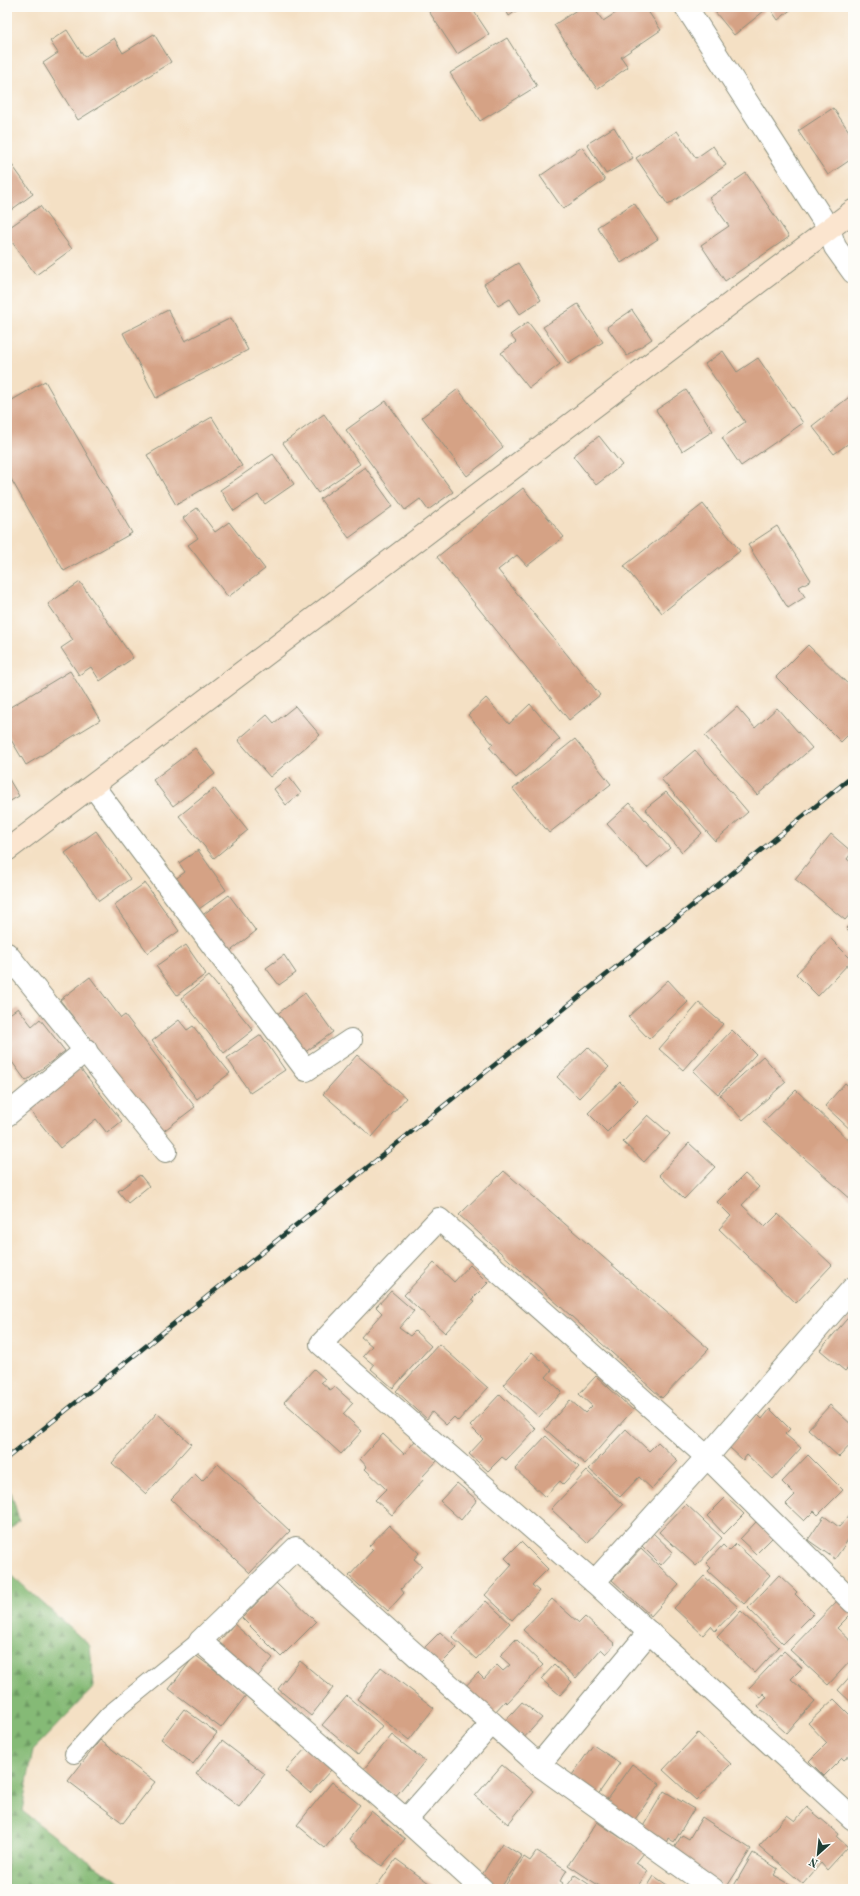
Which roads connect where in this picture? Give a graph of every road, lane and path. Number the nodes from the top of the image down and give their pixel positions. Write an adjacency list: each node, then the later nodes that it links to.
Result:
1 (686, 7): 3 (street)
2 (853, 211): 3 (street)
3 (829, 229): 4 (street); 5 (street)
4 (853, 272)
5 (93, 786): 6 (street); 8 (street)
6 (7, 850)
7 (7, 954): 9 (street)
8 (351, 1040)
9 (86, 1050): 10 (street); 11 (street)
10 (7, 1115)
11 (166, 1151)
12 (853, 1288): 13 (street)
13 (707, 1457): 14 (street); 14 (street); 15 (street)
14 (594, 1582): 16 (street)
15 (853, 1602)
16 (649, 1632): 20 (street); 21 (street)
17 (200, 1640): 18 (street); 19 (lane); 22 (street)
18 (492, 1723): 20 (street); 22 (street)
19 (74, 1754)
20 (539, 1766): 24 (street)
21 (853, 1819)
22 (406, 1820): 23 (street)
23 (482, 1889)
24 (713, 1889)

